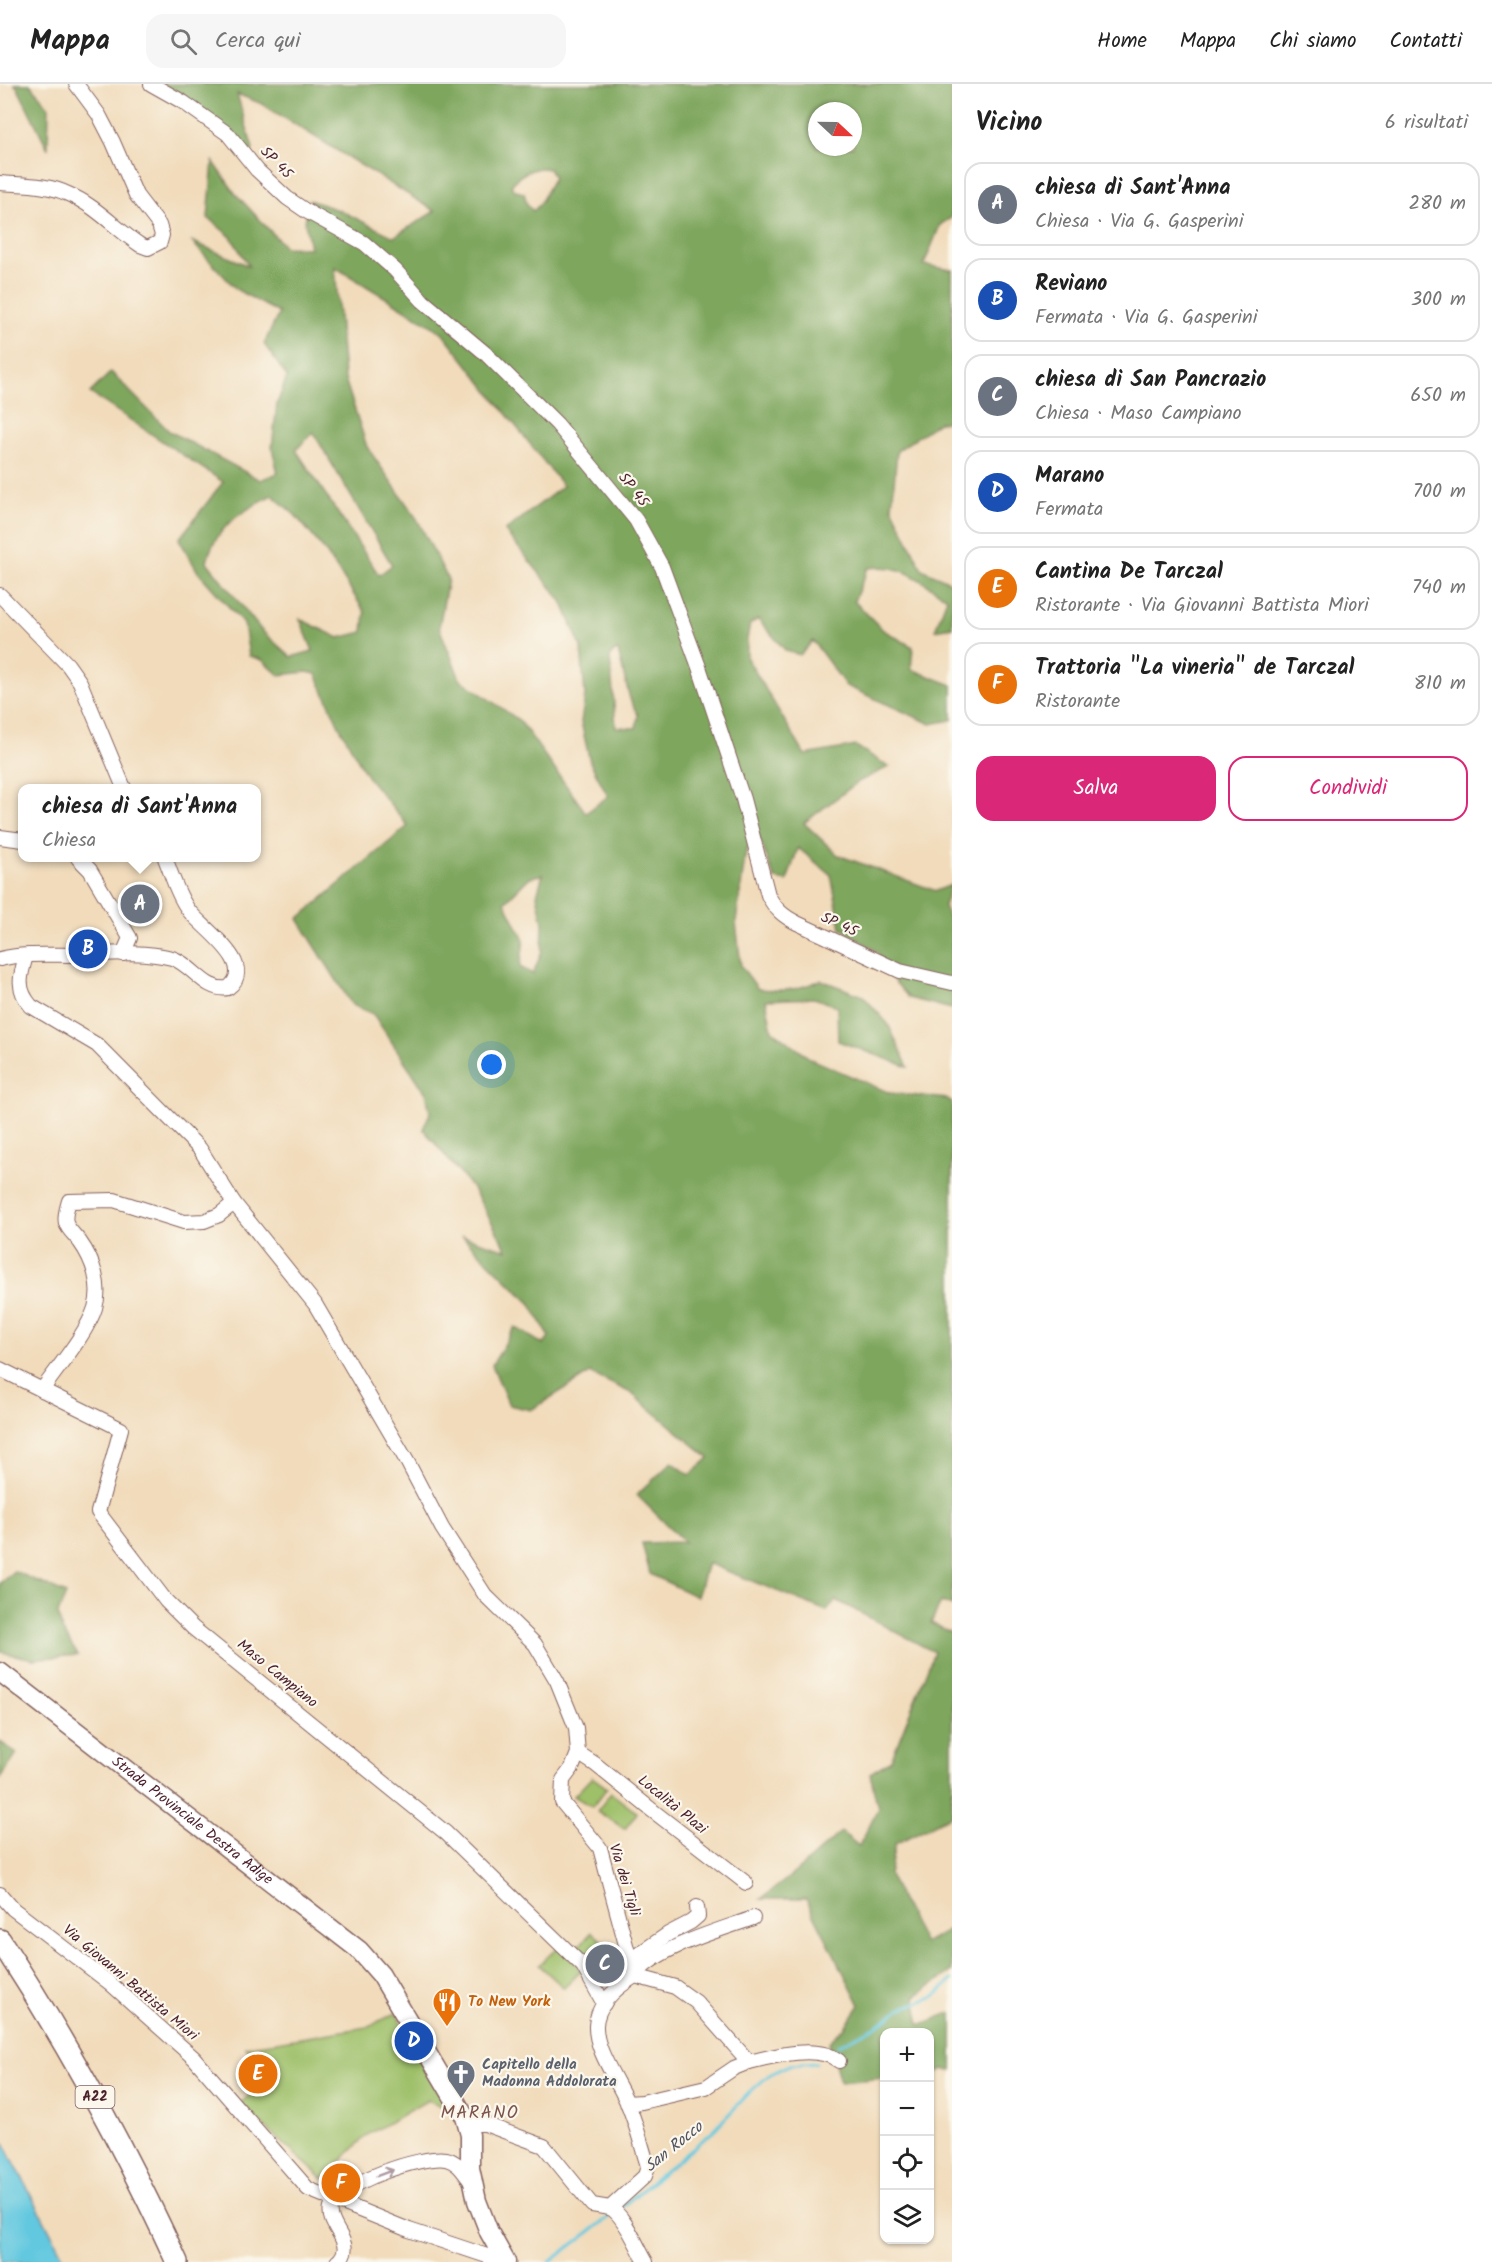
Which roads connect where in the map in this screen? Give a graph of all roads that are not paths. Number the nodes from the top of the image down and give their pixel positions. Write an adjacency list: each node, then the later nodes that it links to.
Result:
1 (76, 84): 3 (street)
2 (151, 84): 13 (street, SP 45)
3 (0, 183)
4 (0, 595): 5 (street)
5 (122, 784)
6 (0, 837): 7 (street)
7 (18, 839)
8 (82, 862): 10 (street)
9 (167, 862): 10 (street)
10 (123, 954): 11 (street)
11 (26, 956): 12 (street); 14 (street)
12 (0, 959)
13 (952, 983)
14 (234, 1203): 16 (street); 18 (street)
15 (0, 1369): 16 (street, Maso Campiano)
16 (42, 1390): 27 (street, Maso Campiano)
17 (0, 1672): 31 (main road, Strada Provinciale Destra Adige)
18 (578, 1753): 19 (street, Località Plazi); 24 (street, Via dei Tigli)
19 (746, 1883)
20 (0, 1894): 33 (street, Via Giovanni Battista Miori)
21 (697, 1907): 24 (street)
22 (753, 1918): 26 (street)
23 (0, 1940): 36 (highway, A22)
24 (630, 1960): 26 (street, Via dei Tigli)
25 (0, 1962): 35 (highway, A22)
26 (635, 1976): 27 (street); 29 (street)
27 (604, 2004): 30 (street)
28 (839, 2061): 29 (street)
29 (749, 2062): 30 (street)
30 (627, 2103): 34 (street)
31 (468, 2124): 32 (main road); 34 (street)
32 (472, 2183): 33 (street, one-way to 32); 38 (main road)
33 (335, 2201): 37 (street); 38 (street, Via Giovanni Battista Miori)
34 (615, 2212): 39 (street)
35 (163, 2262)
36 (177, 2262)
37 (337, 2262)
38 (506, 2262)
39 (646, 2262)

